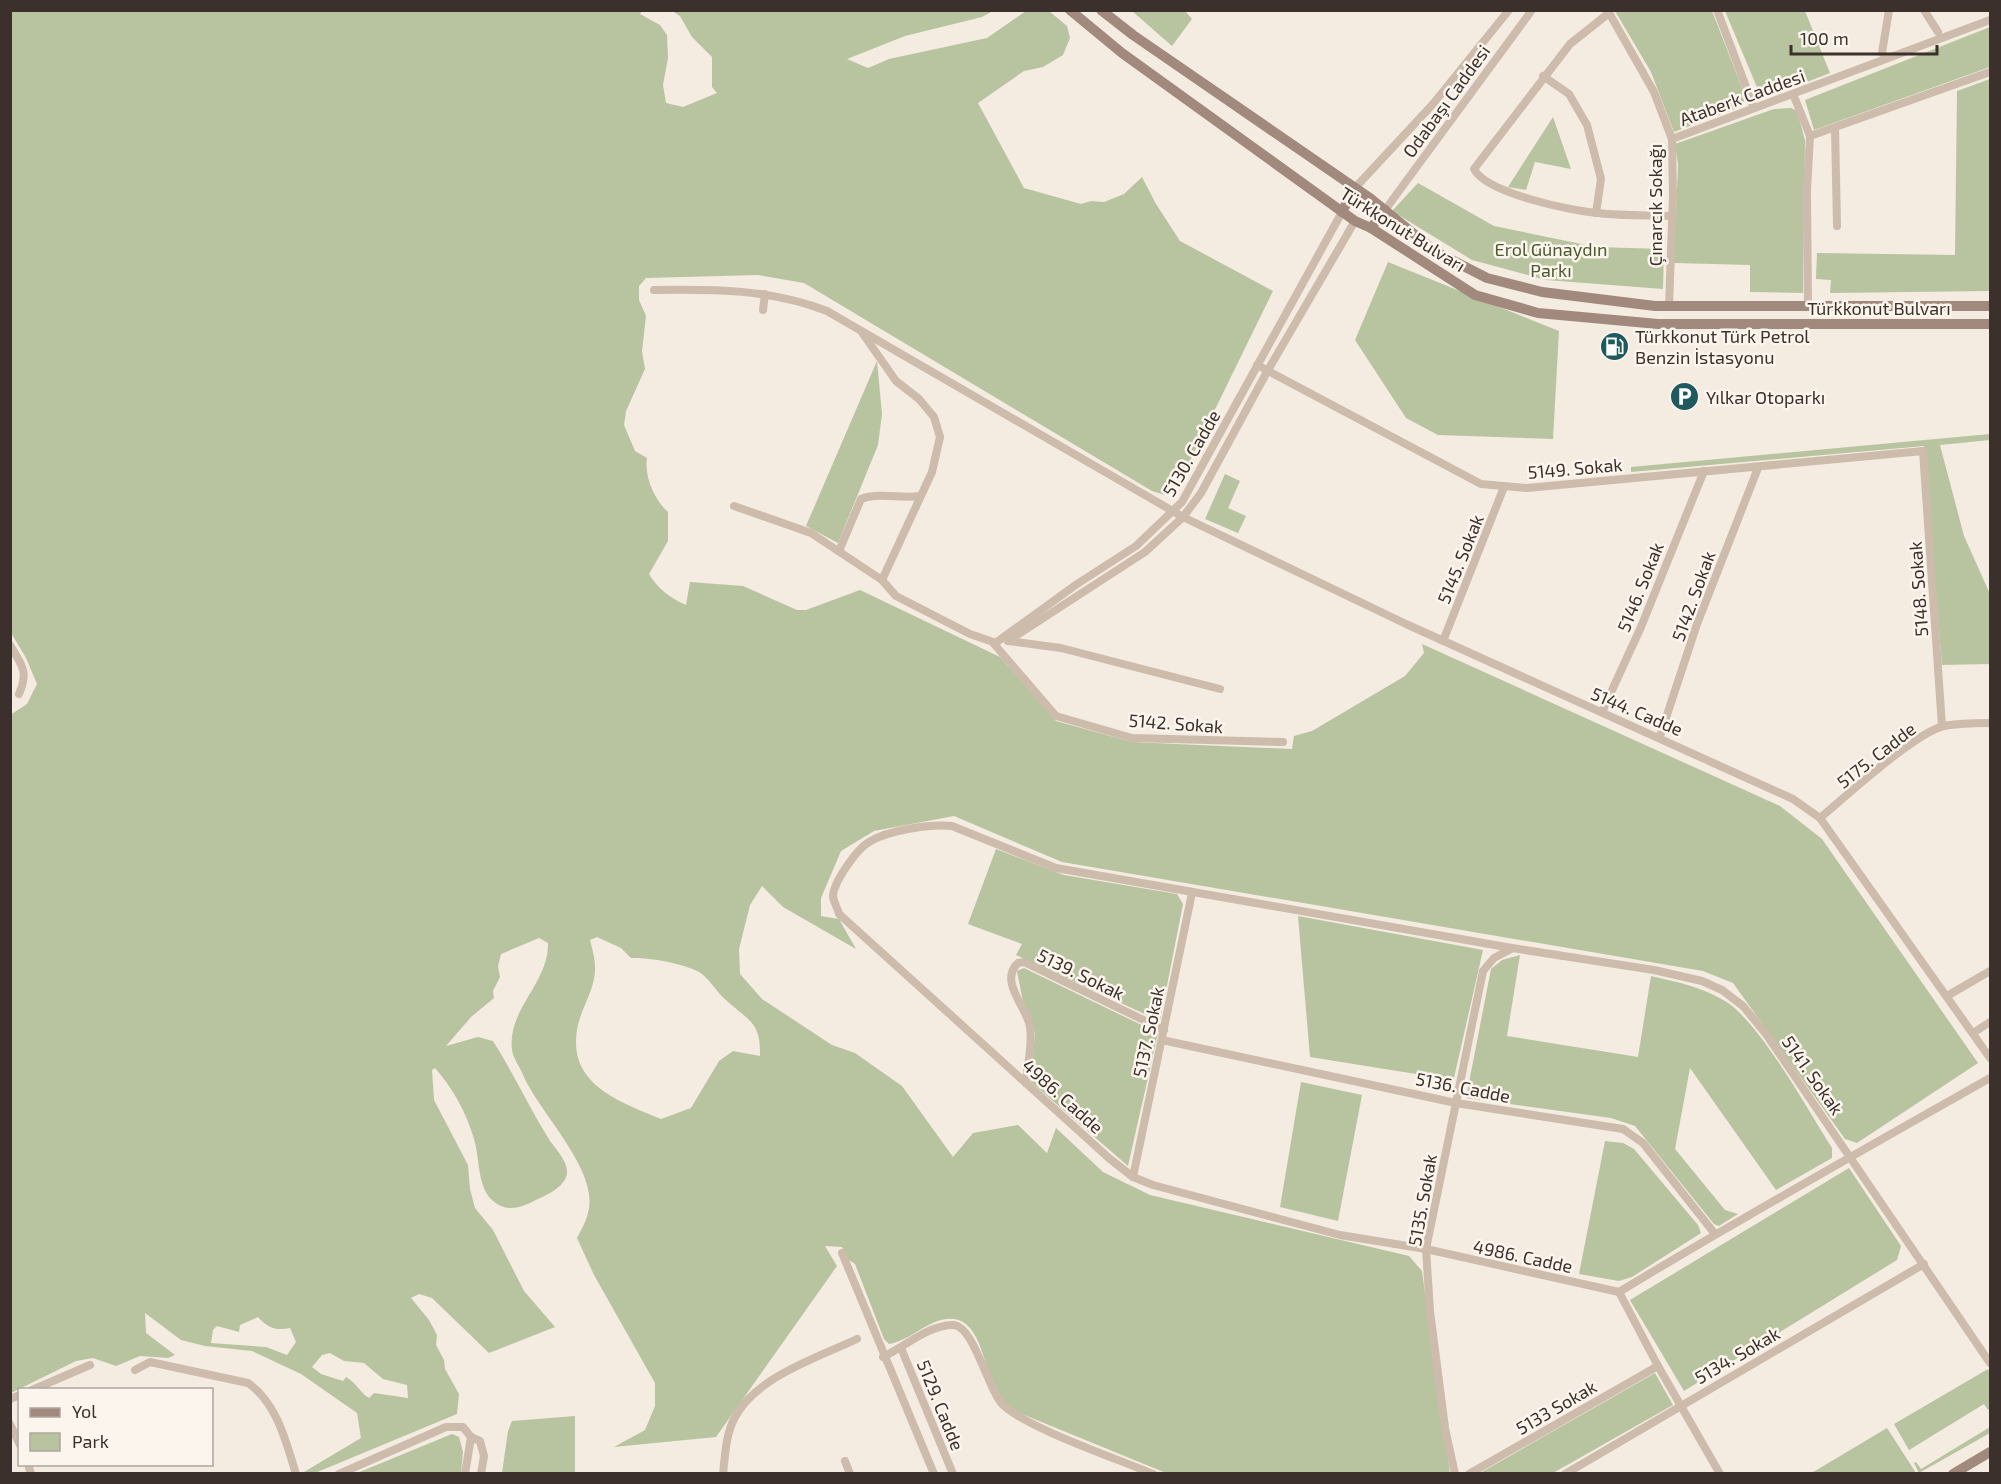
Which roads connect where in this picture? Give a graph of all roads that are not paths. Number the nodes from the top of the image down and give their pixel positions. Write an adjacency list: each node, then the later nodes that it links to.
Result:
1 (1070, 10): 21 (street, Türkkonut Bulvarı)
2 (1101, 10): 19 (street, Türkkonut Bulvarı)
3 (1509, 10): 19 (street, Odabaşı Caddesi)
4 (1532, 10): 20 (street, Odabaşı Caddesi)
5 (1717, 10): 15 (street)
6 (1889, 10): 11 (street)
7 (1924, 10): 10 (street)
8 (1608, 12): 13 (street); 18 (street, Çınarcık Sokağı)
9 (1990, 20): 14 (street, Ataberk Caddesi)
10 (1938, 32)
11 (1882, 52)
12 (1990, 72): 16 (street)
13 (1544, 76): 22 (street); 22 (street)
14 (1793, 94): 15 (street, Ataberk Caddesi); 17 (street)
15 (1754, 108): 18 (street, Ataberk Caddesi)
16 (1835, 128): 17 (street); 25 (street)
17 (1810, 136): 30 (street)
18 (1672, 139): 23 (street, Çınarcık Sokağı)
19 (1354, 189): 20 (street, Türkkonut Bulvarı); 21 (street)
20 (1385, 210): 26 (street); 29 (street, Türkkonut Bulvarı)
21 (1342, 212): 24 (street, Türkkonut Bulvarı); 35 (street, 5130. Cadde)
22 (1596, 213): 23 (street)
23 (1673, 216): 29 (street, Çınarcık Sokağı)
24 (1355, 221): 26 (street, Türkkonut Bulvarı); 36 (street, 5130. Cadde)
25 (1837, 226)
26 (1371, 228): 33 (street, Türkkonut Bulvarı)
27 (654, 290): 28 (street, 5144. Cadde)
28 (765, 294): 32 (street); 34 (street, 5144. Cadde)
29 (1669, 306): 30 (street, Türkkonut Bulvarı)
30 (1808, 306): 31 (street, Türkkonut Bulvarı)
31 (1990, 306)
32 (763, 310)
33 (1990, 324)
34 (858, 327): 41 (street); 43 (street, 5144. Cadde)
35 (1257, 365): 36 (street, 5149. Sokak); 43 (street, 5130. Cadde)
36 (1268, 370): 40 (street, 5149. Sokak); 44 (street, 5130. Cadde)
37 (1923, 451): 38 (street, 5149. Sokak); 55 (street, 5148. Sokak)
38 (1758, 468): 39 (street, 5149. Sokak); 56 (street, 5142. Sokak)
39 (1704, 471): 40 (street, 5149. Sokak); 53 (street, 5146. Sokak)
40 (1504, 487): 48 (street, 5145. Sokak)
41 (920, 496): 45 (street); 46 (street)
42 (734, 506): 45 (street)
43 (1174, 512): 44 (street, 5144. Cadde); 49 (street, 5130. Cadde)
44 (1183, 518): 47 (street, 5130. Cadde); 48 (street, 5144. Cadde)
45 (839, 551): 46 (street)
46 (882, 580): 49 (street)
47 (1008, 641): 49 (street); 51 (street)
48 (1443, 641): 53 (street, 5144. Cadde)
49 (994, 644): 57 (street, 5142. Sokak)
50 (10, 645): 52 (street)
51 (1220, 689)
52 (19, 694)
53 (1602, 712): 56 (street, 5144. Cadde)
54 (1990, 723): 55 (street, 5175. Cadde)
55 (1942, 726): 58 (street, 5175. Cadde)
56 (1660, 736): 58 (street, 5144. Cadde)
57 (1283, 742)
58 (1820, 818): 62 (street, 5144. Cadde)
59 (1192, 892): 60 (street, 4986. Cadde); 64 (street, 5137. Sokak); 69 (street, 4986. Cadde)
60 (1512, 948): 70 (street, 5135. Sokak); 71 (street, 5141. Sokak)
61 (1990, 971): 62 (street)
62 (1947, 996): 65 (street, 5144. Cadde)
63 (1990, 1022): 65 (street)
64 (1164, 1030): 66 (street, 5137. Sokak); 69 (street, 5139. Sokak)
65 (1973, 1033): 67 (street, 5144. Cadde)
66 (1162, 1040): 70 (street, 5136. Cadde); 72 (street, 5137. Sokak)
67 (1990, 1058)
68 (1990, 1078): 71 (street)
69 (1026, 1083): 72 (street, 4986. Cadde)
70 (1456, 1103): 73 (street, 5136. Cadde); 74 (street, 5135. Sokak)
71 (1851, 1156): 73 (street); 76 (street, 5141. Sokak)
72 (1133, 1177): 74 (street, 4986. Cadde)
73 (1715, 1234): 77 (street)
74 (1426, 1249): 77 (street, 4986. Cadde); 101 (street, 5135. Sokak)
75 (842, 1253): 80 (street, 5129. Cadde)
76 (1924, 1264): 81 (street, 5141. Sokak); 86 (street, 5134. Sokak)
77 (1619, 1292): 83 (street)
78 (857, 1339): 96 (street)
79 (901, 1348): 80 (street); 99 (street, 5129. Cadde); 100 (street)
80 (883, 1357): 98 (street, 5129. Cadde)
81 (1990, 1363)
82 (90, 1365): 85 (street)
83 (1658, 1366): 86 (street); 102 (street, 5133 Sokak)
84 (135, 1370): 92 (street)
85 (34, 1388)
86 (1681, 1405): 103 (street, 5134. Sokak); 104 (street)
87 (10, 1424): 89 (street)
88 (471, 1437): 93 (street); 94 (street); 95 (street)
89 (18, 1441)
90 (1990, 1452): 105 (street)
91 (845, 1461): 97 (street)
92 (296, 1473)
93 (339, 1473)
94 (465, 1473)
95 (481, 1473)
96 (723, 1473)
97 (850, 1473)
98 (934, 1473)
99 (953, 1473)
100 (1153, 1473)
101 (1455, 1473)
102 (1469, 1473)
103 (1565, 1473)
104 (1720, 1473)
105 (1953, 1473)

